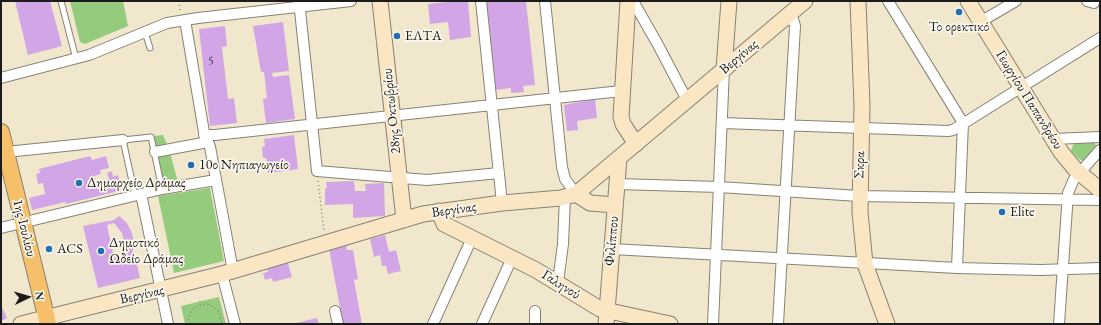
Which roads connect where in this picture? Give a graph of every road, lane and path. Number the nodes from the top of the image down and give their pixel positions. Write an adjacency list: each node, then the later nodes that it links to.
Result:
1 (61, 1): 22 (lane)
2 (351, 1): 15 (street)
3 (380, 1): 30 (main road, 28ης Οκτωβρίου)
4 (481, 1): 29 (street)
5 (546, 1): 27 (street)
6 (628, 1): 26 (main road)
7 (633, 1): 28 (street)
8 (729, 1): 23 (main road)
9 (805, 1): 16 (main road, Βεργίνας)
10 (859, 1): 11 (street); 35 (main road, Σκρα)
11 (862, 1)
12 (888, 1): 31 (street)
13 (968, 1): 18 (main road, Γεωργίου Παπανδρέου)
14 (1016, 1): 18 (street)
15 (299, 4): 17 (street); 33 (street)
16 (791, 13): 23 (main road, Βεργίνας); 34 (street)
17 (185, 20): 19 (street); 38 (street)
18 (980, 22): 25 (main road, Γεωργίου Παπανδρέου)
19 (146, 32): 21 (lane); 22 (street)
20 (1100, 38): 25 (street)
21 (150, 48)
22 (76, 59): 24 (street)
23 (724, 69): 28 (main road, Βεργίνας); 32 (street)
24 (1, 78)
25 (1021, 88): 31 (street); 39 (main road, Γεωργίου Παπανδρέου)
26 (621, 91): 27 (street); 41 (main road)
27 (555, 97): 29 (street); 57 (street)
28 (687, 100): 41 (main road, Βεργίνας)
29 (492, 104): 30 (street); 47 (street)
30 (393, 116): 33 (street); 49 (main road, 28ης Οκτωβρίου)
31 (963, 123): 35 (street); 59 (street)
32 (722, 124): 34 (street); 52 (street)
33 (312, 125): 38 (street); 46 (street)
34 (790, 126): 35 (street); 55 (street)
35 (862, 127): 58 (main road, Σκρα)
36 (1, 132): 43 (main road, 1ης Ιουλίου)
37 (1100, 137): 39 (street)
38 (206, 138): 44 (street); 50 (street)
39 (1053, 139): 48 (main road, Γεωργίου Παπανδρέου)
40 (122, 140): 43 (street); 44 (lane); 56 (lane)
41 (636, 144): 45 (main road, Βεργίνας)
42 (1100, 150): 48 (street)
43 (6, 152): 67 (main road, 1ης Ιουλίου)
44 (154, 152): 53 (lane)
45 (619, 158): 51 (main road, Φιλίππου); 57 (main road, Βεργίνας)
46 (317, 171): 49 (street); 71 (path)
47 (499, 173): 49 (street); 62 (street)
48 (1080, 173): 54 (main road, Γεωργίου Παπανδρέου); 60 (street)
49 (400, 179): 66 (main road, 28ης Οκτωβρίου)
50 (216, 180): 53 (street); 80 (street)
51 (617, 184): 52 (street); 63 (main road, Φιλίππου)
52 (719, 187): 55 (street); 73 (street)
53 (162, 189): 56 (street)
54 (1100, 190)
55 (786, 191): 58 (street); 75 (street)
56 (138, 195): 67 (street); 82 (street)
57 (570, 196): 62 (main road, Βεργίνας); 63 (main road); 81 (street)
58 (859, 196): 59 (street); 76 (main road, Σκρα)
59 (960, 198): 60 (street); 77 (street)
60 (1066, 200): 61 (street); 79 (street)
61 (1100, 200)
62 (502, 203): 64 (main road, Βεργίνας)
63 (616, 205): 72 (main road, Φιλίππου)
64 (471, 207): 65 (main road, Βεργίνας); 69 (main road)
65 (439, 211): 66 (main road, Βεργίνας); 69 (main road, Γαληνού)
66 (404, 220): 71 (main road, Βεργίνας)
67 (23, 223): 68 (street); 86 (main road, 1ης Ιουλίου)
68 (1, 228)
69 (457, 231): 70 (main road, Γαληνού)
70 (472, 238): 74 (main road, Γαληνού); 94 (street)
71 (326, 243): 80 (main road, Βεργίνας)
72 (612, 250): 73 (street); 85 (main road, Φιλίππου)
73 (716, 255): 75 (street); 98 (street)
74 (512, 258): 81 (main road, Γαληνού); 95 (street)
75 (782, 259): 76 (street); 99 (street)
76 (865, 264): 77 (street); 100 (main road, Σκρα)
77 (957, 268): 79 (street)
78 (1100, 268): 79 (street)
79 (1062, 270): 101 (street)
80 (228, 273): 82 (main road, Βεργίνας); 92 (street)
81 (558, 282): 85 (main road, Γαληνού)
82 (161, 290): 86 (main road, Βεργίνας); 89 (street)
83 (335, 311): 93 (street)
84 (535, 311): 96 (street)
85 (606, 318): 87 (main road, Γαληνού)
86 (47, 320): 88 (main road, Βεργίνας)
87 (638, 321): 97 (main road, Γαληνού)
88 (21, 324)
89 (168, 324)
90 (188, 324): 91 (path)
91 (222, 324)
92 (235, 324)
93 (338, 324)
94 (433, 324)
95 (482, 324)
96 (535, 324)
97 (670, 324)
98 (713, 324)
99 (778, 324)
100 (887, 324)
101 (1059, 324)

